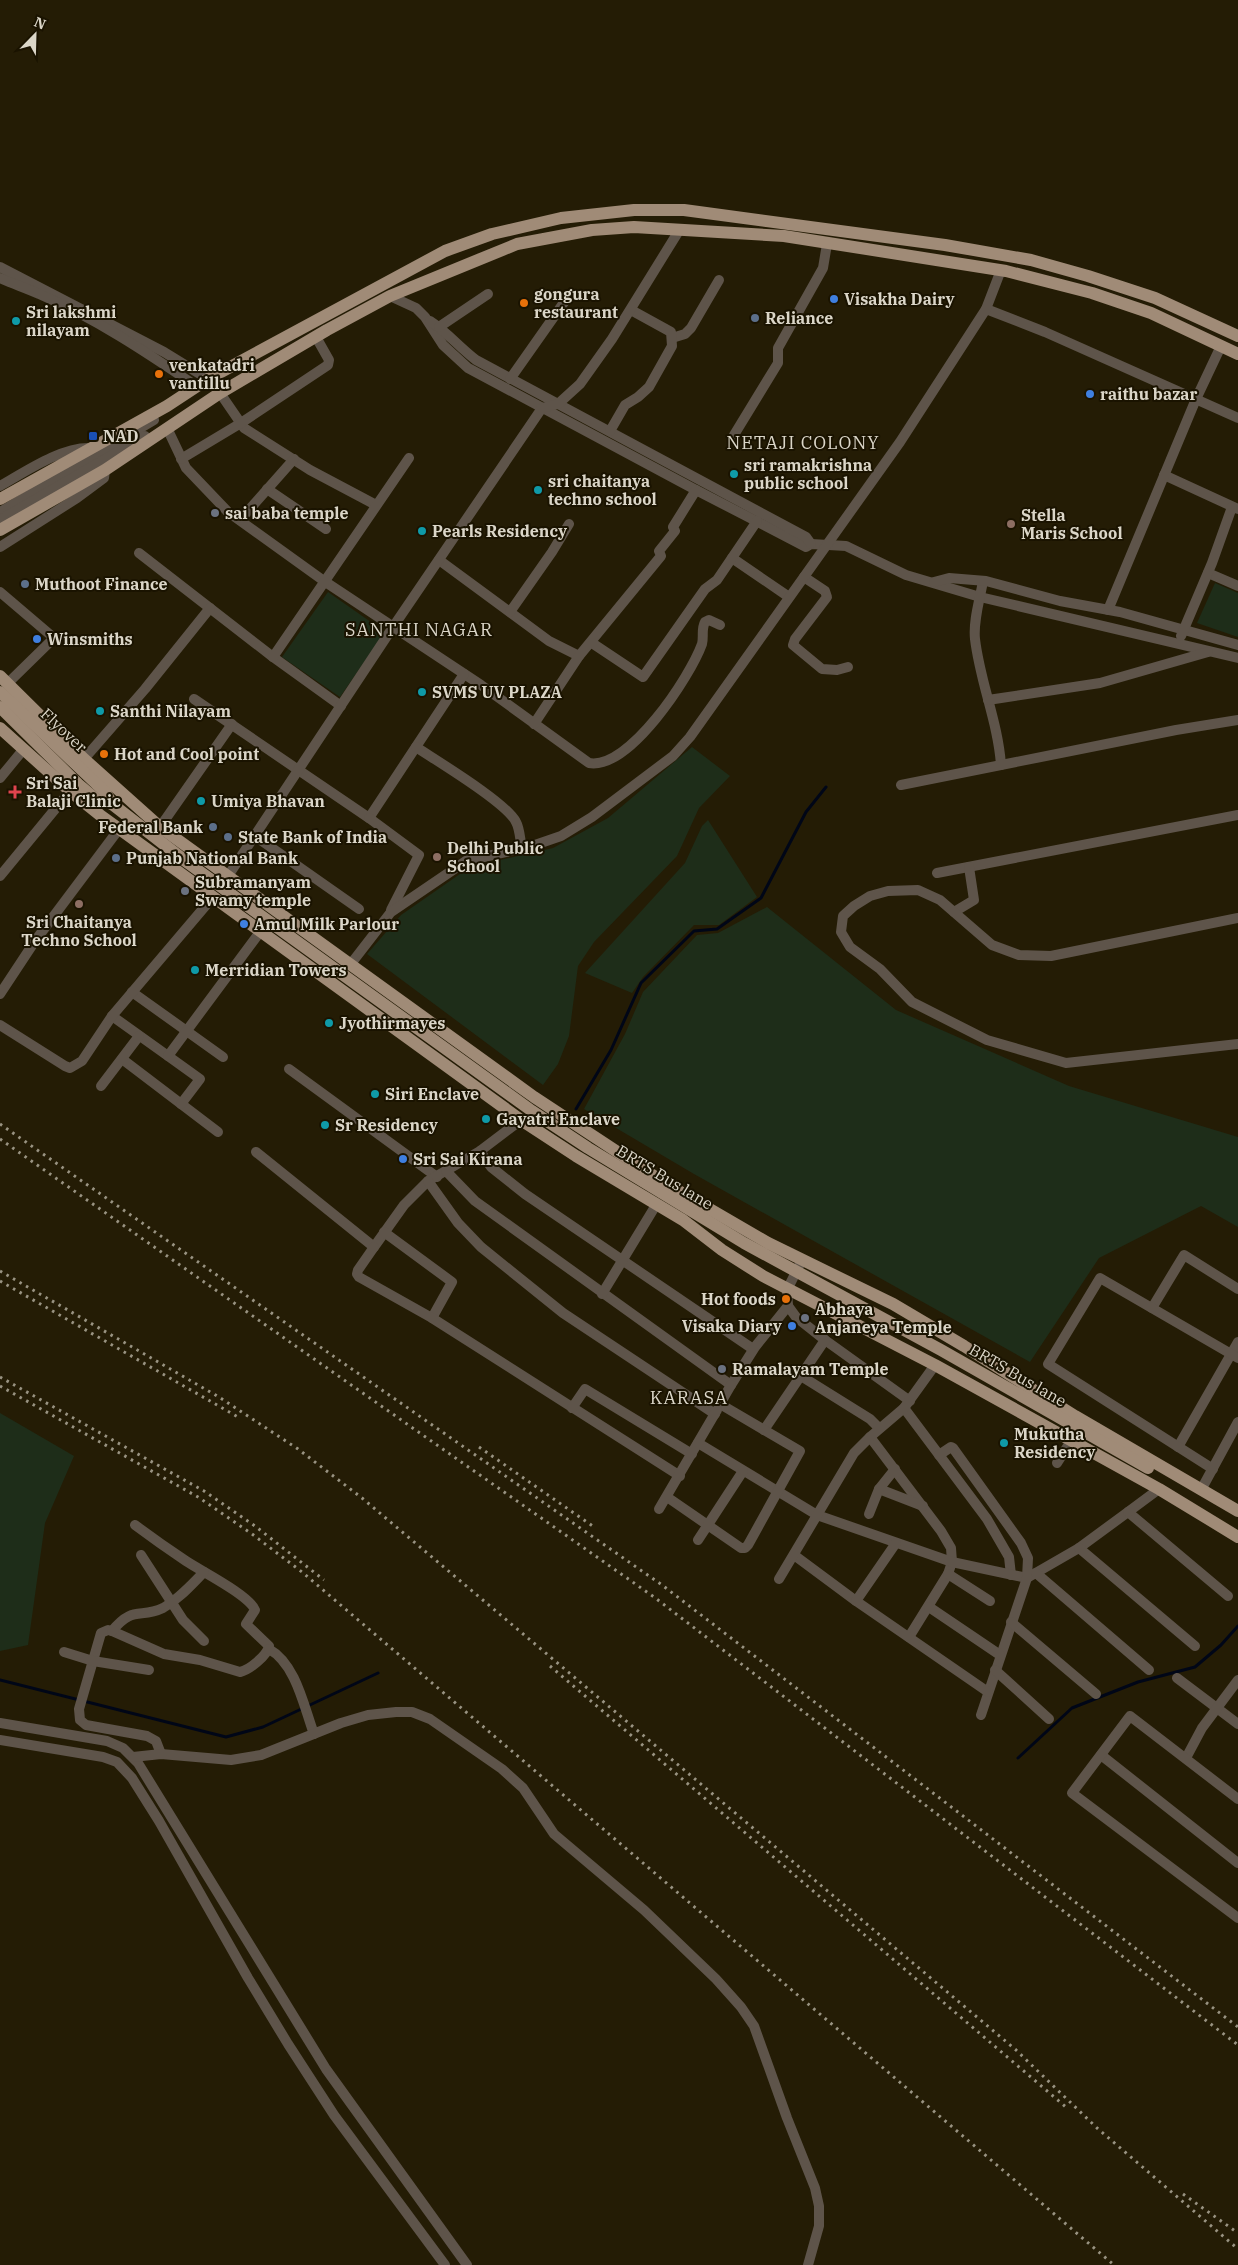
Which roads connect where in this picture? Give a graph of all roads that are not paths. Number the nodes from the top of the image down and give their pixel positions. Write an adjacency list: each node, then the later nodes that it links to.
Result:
1 (680, 229): 2 (main road); 8 (main road); 11 (street)
2 (827, 244): 4 (main road); 32 (street)
3 (0, 267): 19 (street)
4 (1001, 270): 10 (street); 17 (main road)
5 (0, 278): 21 (street)
6 (719, 280): 16 (street)
7 (488, 294): 13 (street)
8 (390, 296): 12 (street); 15 (main road)
9 (565, 301): 20 (street)
10 (986, 309): 23 (street); 53 (street)
11 (631, 310): 16 (street); 24 (street)
12 (425, 317): 13 (street); 26 (street)
13 (440, 327): 20 (street)
14 (1238, 336): 19 (main road)
15 (316, 337): 22 (main road); 29 (street)
16 (672, 338): 31 (street)
17 (1221, 346): 18 (main road); 23 (street)
18 (1238, 354)
19 (208, 379): 21 (main road)
20 (510, 379): 24 (street)
21 (196, 386): 25 (main road)
22 (220, 393): 28 (main road); 29 (street)
23 (1196, 399): 27 (street); 38 (street)
24 (558, 404): 26 (street); 31 (street)
25 (167, 406): 33 (main road); 45 (street)
26 (542, 408): 41 (street); 57 (street)
27 (1238, 418)
28 (178, 421): 30 (main road); 46 (street)
29 (241, 423): 35 (street); 36 (street)
30 (167, 428): 35 (street); 37 (main road)
31 (610, 431): 52 (street)
32 (734, 435)
33 (90, 448): 39 (street); 42 (main road)
34 (409, 458): 43 (street)
35 (181, 459): 47 (street)
36 (294, 459): 40 (street); 43 (street)
37 (105, 470): 51 (main road); 54 (street)
38 (1164, 475): 44 (street); 68 (street)
39 (0, 486)
40 (267, 489): 47 (street); 50 (street)
41 (696, 490): 48 (street); 73 (street)
42 (0, 499)
43 (376, 506): 60 (street)
44 (1235, 508): 58 (street)
45 (0, 512)
46 (0, 520)
47 (240, 520): 60 (street)
48 (757, 521): 52 (street); 56 (street)
49 (569, 524): 69 (street)
50 (326, 529)
51 (0, 530)
52 (811, 544): 53 (street)
53 (828, 544): 59 (street); 62 (street)
54 (0, 547)
55 (140, 553): 67 (street)
56 (732, 558): 65 (street); 73 (street)
57 (439, 560): 69 (street); 71 (street)
58 (1208, 573): 63 (street); 72 (street)
59 (804, 577): 65 (street); 80 (street)
60 (324, 580): 71 (street); 78 (street)
61 (983, 581): 62 (street); 66 (street); 68 (street)
62 (934, 582): 66 (street)
63 (1238, 586)
64 (0, 592): 82 (street)
65 (789, 597): 105 (street)
66 (980, 597): 74 (street); 84 (street)
67 (210, 608): 78 (street); 93 (street)
68 (1108, 610): 72 (street)
69 (510, 612): 77 (street)
70 (720, 625): 89 (street)
71 (393, 627): 81 (street); 85 (street)
72 (1183, 631): 74 (street); 75 (street)
73 (592, 644): 77 (street)
74 (1178, 644): 76 (street)
75 (1238, 645)
76 (1208, 652): 79 (street); 84 (street)
77 (579, 656): 89 (street)
78 (273, 658): 85 (street)
79 (1238, 658)
80 (848, 666)
81 (464, 674): 89 (street); 91 (street)
82 (3, 684): 93 (main road); 99 (main road, Flyover)
83 (194, 699): 88 (street)
84 (988, 700): 94 (street)
85 (341, 706): 95 (street)
86 (0, 707): 98 (main road, Flyover)
87 (1238, 720): 94 (street)
88 (232, 724): 95 (street); 102 (street)
89 (534, 724)
90 (0, 728): 92 (main road)
91 (416, 747): 101 (street); 105 (street)
92 (23, 750): 96 (street); 98 (main road)
93 (84, 759): 102 (main road)
94 (1002, 765): 97 (street)
95 (300, 769): 101 (street); 104 (street)
96 (0, 778)
97 (901, 785)
98 (74, 788): 99 (main road, Flyover); 103 (main road); 108 (street)
99 (101, 796): 141 (main road, BRTS Bus lane)
100 (1238, 815): 106 (street)
101 (369, 818): 112 (street)
102 (160, 827): 109 (main road)
103 (119, 829): 110 (main road); 118 (street)
104 (255, 836): 109 (street); 111 (street)
105 (522, 849): 112 (street)
106 (969, 867): 107 (street); 113 (street)
107 (937, 874)
108 (0, 876)
109 (228, 876): 116 (main road)
110 (214, 897): 115 (main road); 117 (street)
111 (359, 909)
112 (390, 912): 116 (street)
113 (954, 912): 114 (street); 123 (street)
114 (1238, 918)
115 (260, 932): 121 (street); 130 (main road)
116 (350, 965): 140 (main road)
117 (132, 992): 119 (street); 121 (street)
118 (0, 994)
119 (112, 1016): 120 (street); 122 (street)
120 (0, 1025)
121 (186, 1032): 124 (street); 125 (street)
122 (139, 1036): 124 (street); 126 (street)
123 (1238, 1044)
124 (168, 1056): 129 (street)
125 (223, 1057)
126 (122, 1059): 128 (street); 129 (street)
127 (289, 1069): 135 (street)
128 (102, 1086)
129 (182, 1104): 131 (street)
130 (521, 1120): 132 (street); 136 (main road)
131 (218, 1132)
132 (480, 1151): 134 (street); 139 (street)
133 (256, 1152): 138 (street)
134 (446, 1171): 135 (street); 144 (street)
135 (433, 1179): 137 (street); 158 (street)
136 (656, 1205): 139 (street); 143 (main road)
137 (384, 1232): 138 (street); 147 (street)
138 (374, 1247): 147 (street)
139 (622, 1260): 144 (street); 150 (street)
140 (802, 1260): 141 (street); 176 (main road)
141 (796, 1272): 143 (street); 184 (main road, BRTS Bus lane)
142 (1238, 1289): 146 (street)
143 (787, 1290): 145 (street); 152 (main road)
144 (602, 1294): 154 (street)
145 (788, 1306): 148 (street); 150 (street)
146 (1152, 1308): 151 (street); 165 (street)
147 (432, 1318): 157 (street)
148 (825, 1340): 153 (street); 155 (street)
149 (1238, 1342): 151 (street)
150 (753, 1349): 154 (street)
151 (1234, 1356): 165 (street)
152 (936, 1365): 155 (street); 163 (main road)
153 (801, 1376): 160 (street); 161 (street)
154 (731, 1384): 156 (street)
155 (910, 1400): 160 (street); 166 (street)
156 (720, 1404): 158 (street); 161 (street)
157 (572, 1408): 167 (street); 172 (street)
158 (715, 1414): 164 (street)
159 (1238, 1422): 170 (street)
160 (880, 1428): 162 (street)
161 (764, 1430): 175 (street)
162 (870, 1436): 169 (street); 183 (street)
163 (1071, 1440): 168 (street); 174 (main road)
164 (698, 1443): 167 (street); 171 (street)
165 (1178, 1447): 170 (street)
166 (944, 1451): 196 (street); 196 (street)
167 (692, 1454): 172 (street)
168 (1056, 1463)
169 (895, 1469): 173 (street); 178 (street)
170 (1213, 1469): 176 (street)
171 (743, 1471): 175 (street); 186 (street)
172 (680, 1476): 177 (street)
173 (879, 1489): 178 (street); 182 (street)
174 (1159, 1489): 181 (street); 187 (main road)
175 (778, 1490): 183 (street); 186 (street)
176 (1201, 1490): 180 (main road)
177 (667, 1497): 179 (street); 186 (street)
178 (924, 1507): 193 (street)
179 (659, 1509)
180 (1238, 1511)
181 (1128, 1512): 190 (street); 198 (street)
182 (869, 1514)
183 (818, 1515): 189 (street); 192 (street)
184 (1238, 1521)
185 (135, 1524): 194 (street)
186 (708, 1525): 188 (street)
187 (1238, 1537)
188 (698, 1540)
189 (896, 1543): 193 (street); 200 (street)
190 (1079, 1548): 196 (street); 207 (street)
191 (141, 1555): 201 (street)
192 (794, 1555): 197 (street); 200 (street)
193 (952, 1562): 195 (street); 196 (street)
194 (204, 1572): 201 (street); 208 (street)
195 (948, 1574): 199 (street); 202 (street)
196 (1022, 1576): 203 (street); 214 (street)
197 (779, 1579)
198 (1228, 1596)
199 (990, 1600)
200 (856, 1601): 205 (street)
201 (172, 1602): 204 (street); 206 (street)
202 (929, 1607): 205 (street); 210 (street)
203 (1011, 1622): 210 (street); 218 (street)
204 (112, 1631): 208 (street); 211 (street)
205 (909, 1637): 217 (street)
206 (204, 1642)
207 (1195, 1646)
208 (269, 1649): 224 (street)
209 (64, 1652): 211 (street)
210 (998, 1653): 213 (street)
211 (93, 1661): 212 (street); 226 (street)
212 (149, 1670)
213 (995, 1670): 217 (street); 221 (street)
214 (1149, 1670)
215 (1177, 1678): 219 (street)
216 (1238, 1680): 219 (street)
217 (985, 1690): 220 (street)
218 (1096, 1694)
219 (1217, 1708): 223 (street); 229 (street)
220 (981, 1715)
221 (1048, 1719)
222 (0, 1723): 228 (street)
223 (1238, 1724)
224 (314, 1734): 226 (street); 235 (street)
225 (0, 1740): 233 (street)
226 (160, 1754): 228 (street)
227 (1101, 1755): 229 (street); 231 (street); 232 (street)
228 (133, 1757): 234 (street)
229 (1186, 1758): 230 (street)
230 (1238, 1799)
231 (1238, 1863)
232 (1238, 1918)
233 (445, 2265)
234 (467, 2265)
235 (808, 2265)

